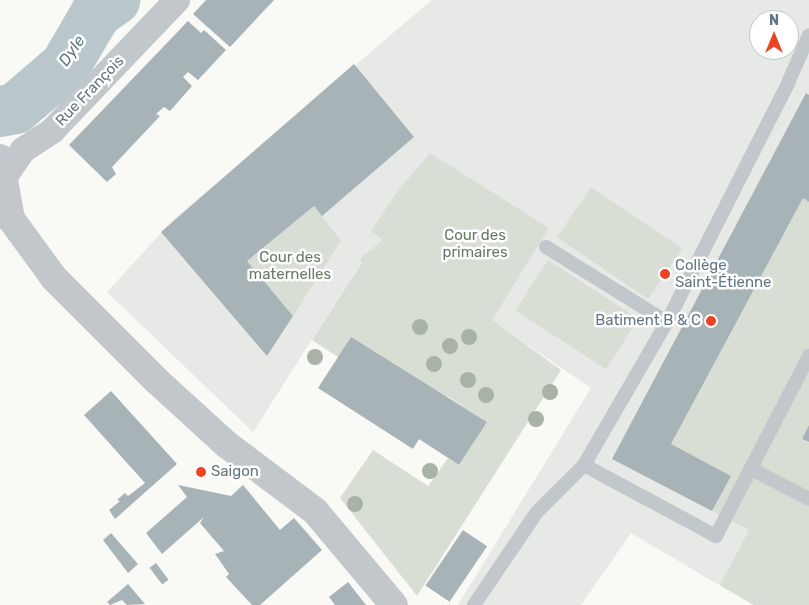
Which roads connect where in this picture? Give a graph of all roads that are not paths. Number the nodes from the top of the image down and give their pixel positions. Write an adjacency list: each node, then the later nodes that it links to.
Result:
1 (177, 0): 3 (street, Rue François)
2 (809, 35): 5 (lane)
3 (2, 175): 10 (street)
4 (546, 247): 5 (lane)
5 (667, 322): 7 (lane)
6 (809, 356): 8 (lane)
7 (584, 465): 8 (lane); 11 (lane)
8 (751, 469): 9 (lane)
9 (809, 499)
10 (394, 605)
11 (474, 605)

